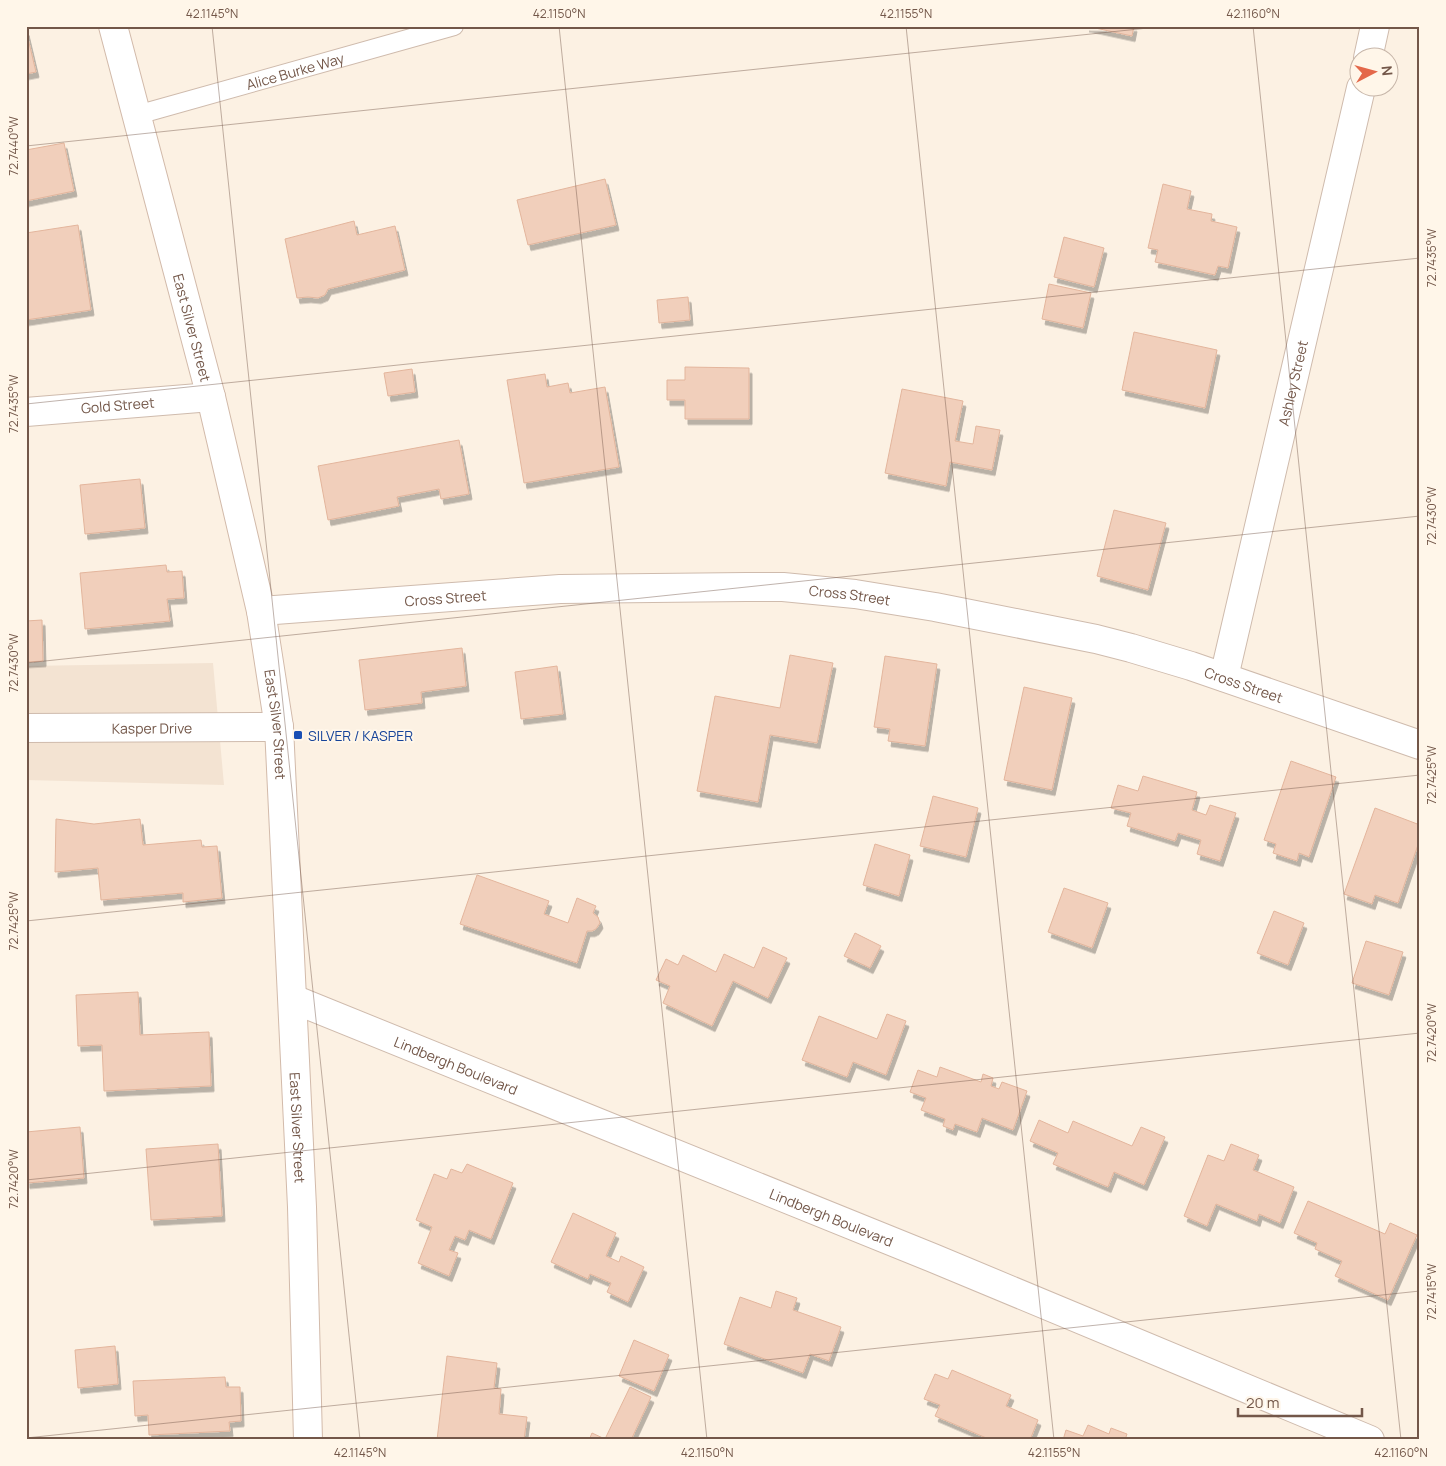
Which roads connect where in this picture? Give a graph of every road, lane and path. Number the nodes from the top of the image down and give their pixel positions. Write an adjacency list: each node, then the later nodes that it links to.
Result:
1 (113, 26): 6 (street, East Silver Street)
2 (454, 26): 6 (lane, Alice Burke Way)
3 (1375, 26): 4 (street)
4 (1370, 48)
5 (1359, 98): 10 (street, Ashley Street)
6 (136, 115): 7 (street, East Silver Street)
7 (211, 398): 8 (street, Gold Street); 9 (street, East Silver Street)
8 (26, 412)
9 (261, 611): 10 (street, Cross Street); 11 (street, East Silver Street)
10 (1224, 678): 13 (street, Cross Street)
11 (279, 727): 12 (street, Kasper Drive); 14 (street, East Silver Street)
12 (26, 728)
13 (1420, 745)
14 (292, 999): 15 (street, East Silver Street); 16 (street, Lindbergh Boulevard)
15 (308, 1440)
16 (1370, 1440)

